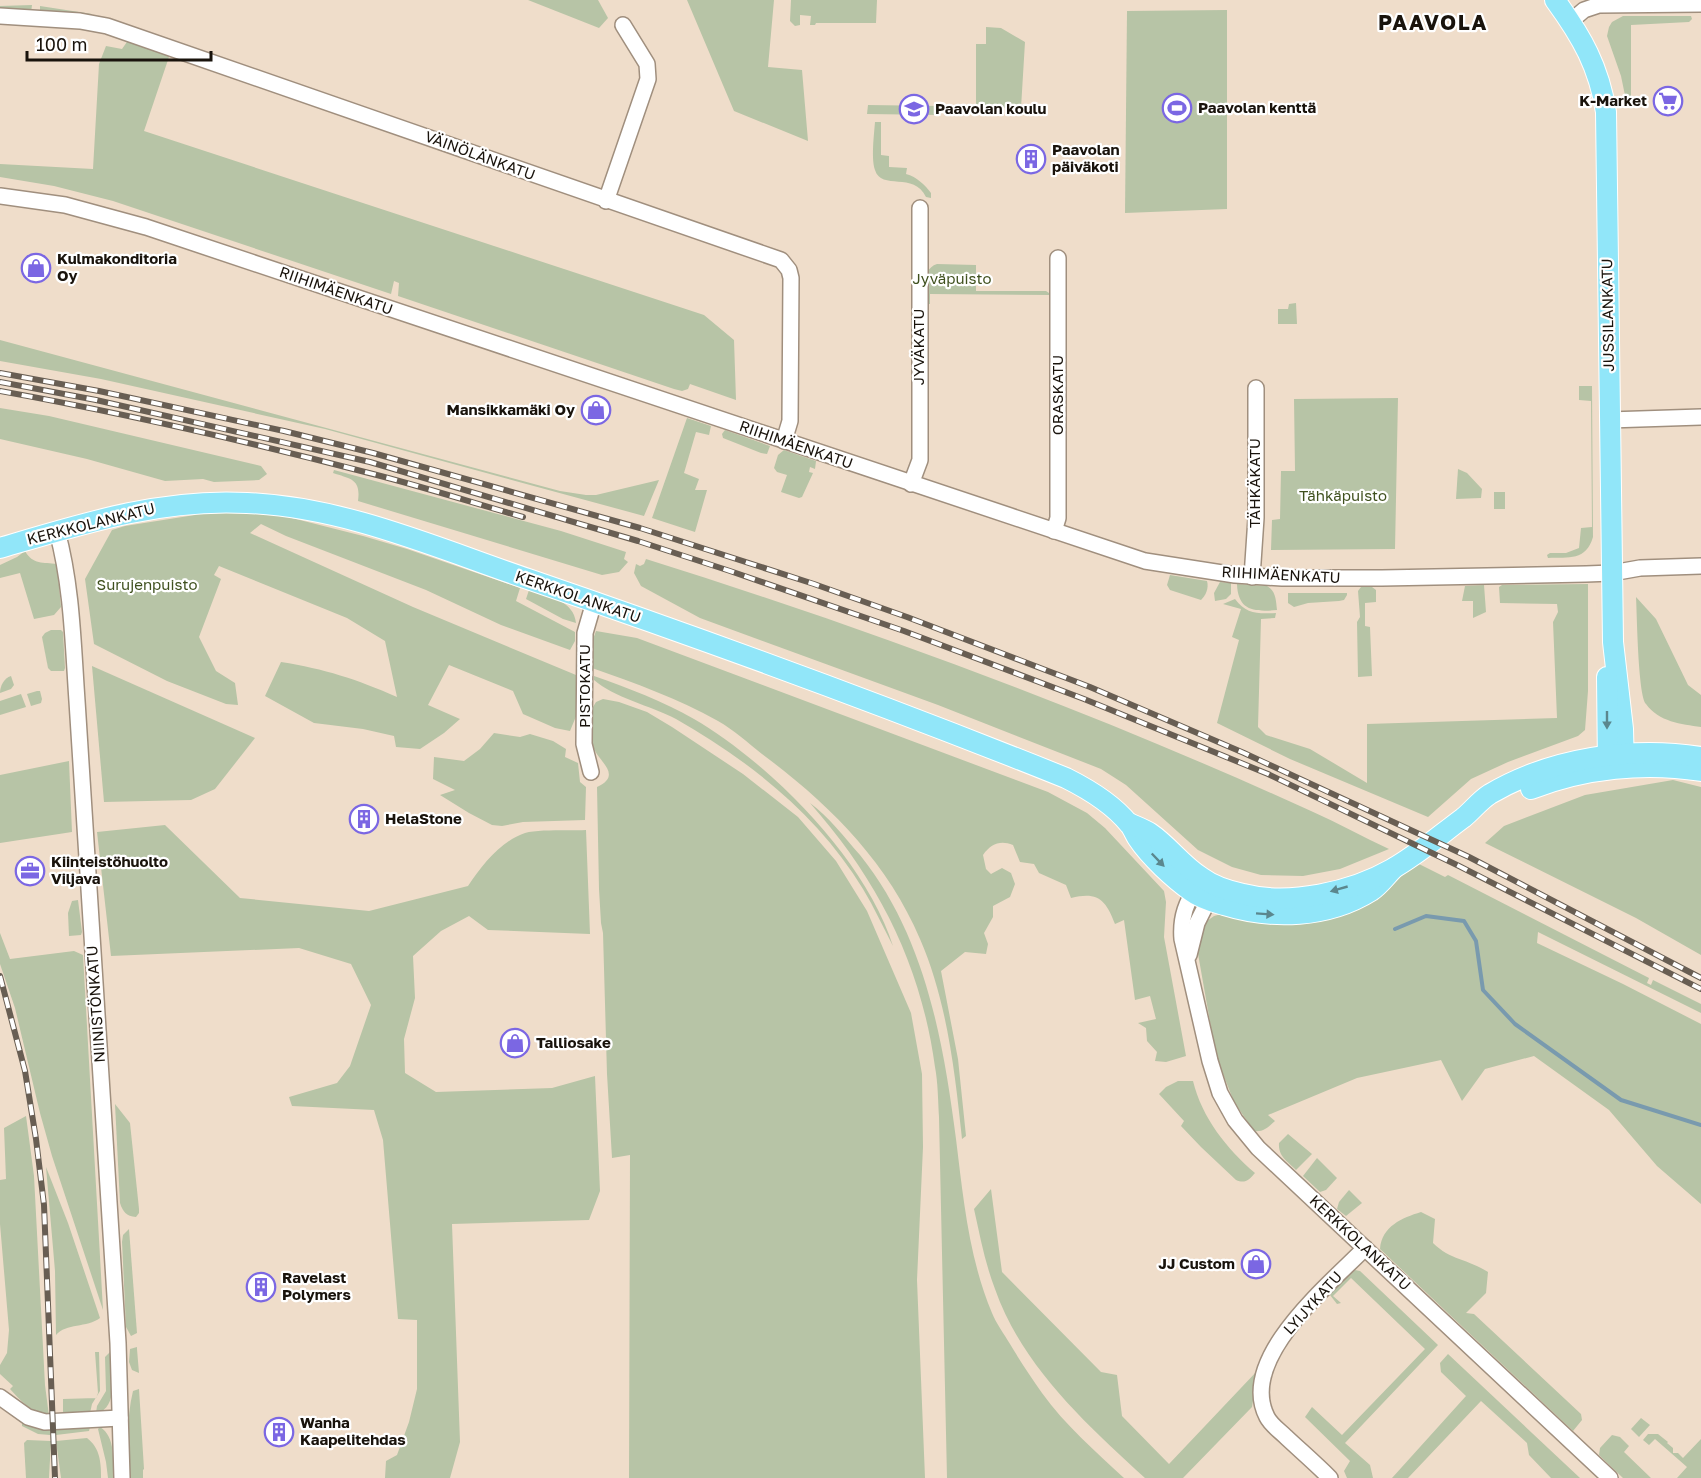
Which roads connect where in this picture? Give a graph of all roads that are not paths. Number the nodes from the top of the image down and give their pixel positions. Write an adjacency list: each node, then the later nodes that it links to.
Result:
1 (1555, 0): 4 (main road, JUSSILANKATU)
2 (1701, 4): 4 (street)
3 (0, 16): 7 (street, VÄINÖLÄNKATU)
4 (1570, 21): 12 (main road, JUSSILANKATU)
5 (623, 25): 7 (street)
6 (0, 196): 13 (street, RIIHIMÄENKATU)
7 (606, 201): 13 (street, VÄINÖLÄNKATU)
8 (920, 208): 14 (street, JYVÄKATU)
9 (1058, 258): 16 (street, ORASKATU)
10 (1256, 388): 20 (street, TÄHKÄKATU)
11 (1701, 417): 12 (street)
12 (1609, 420): 19 (main road, JUSSILANKATU)
13 (784, 441): 14 (street, RIIHIMÄENKATU)
14 (911, 484): 16 (street, RIIHIMÄENKATU)
15 (57, 531): 17 (main road, KERKKOLANKATU); 21 (main road, KERKKOLANKATU); 29 (street, NIINISTÖNKATU)
16 (1054, 531): 20 (street, RIIHIMÄENKATU)
17 (0, 548)
18 (1701, 566): 19 (street, RIIHIMÄENKATU)
19 (1612, 573): 20 (street, RIIHIMÄENKATU); 23 (main road, JUSSILANKATU)
20 (1252, 577)
21 (594, 602): 25 (street, PISTOKATU); 26 (main road, KERKKOLANKATU)
22 (1701, 757): 23 (main road)
23 (1616, 762): 24 (main road); 26 (main road)
24 (1701, 771)
25 (591, 772)
26 (1204, 889): 27 (street, KERKKOLANKATU)
27 (1365, 1248): 31 (street, LYIJYKATU); 32 (street, KERKKOLANKATU)
28 (0, 1397): 29 (street)
29 (120, 1418): 30 (street, NIINISTÖNKATU)
30 (122, 1478)
31 (1330, 1478)
32 (1610, 1478)

